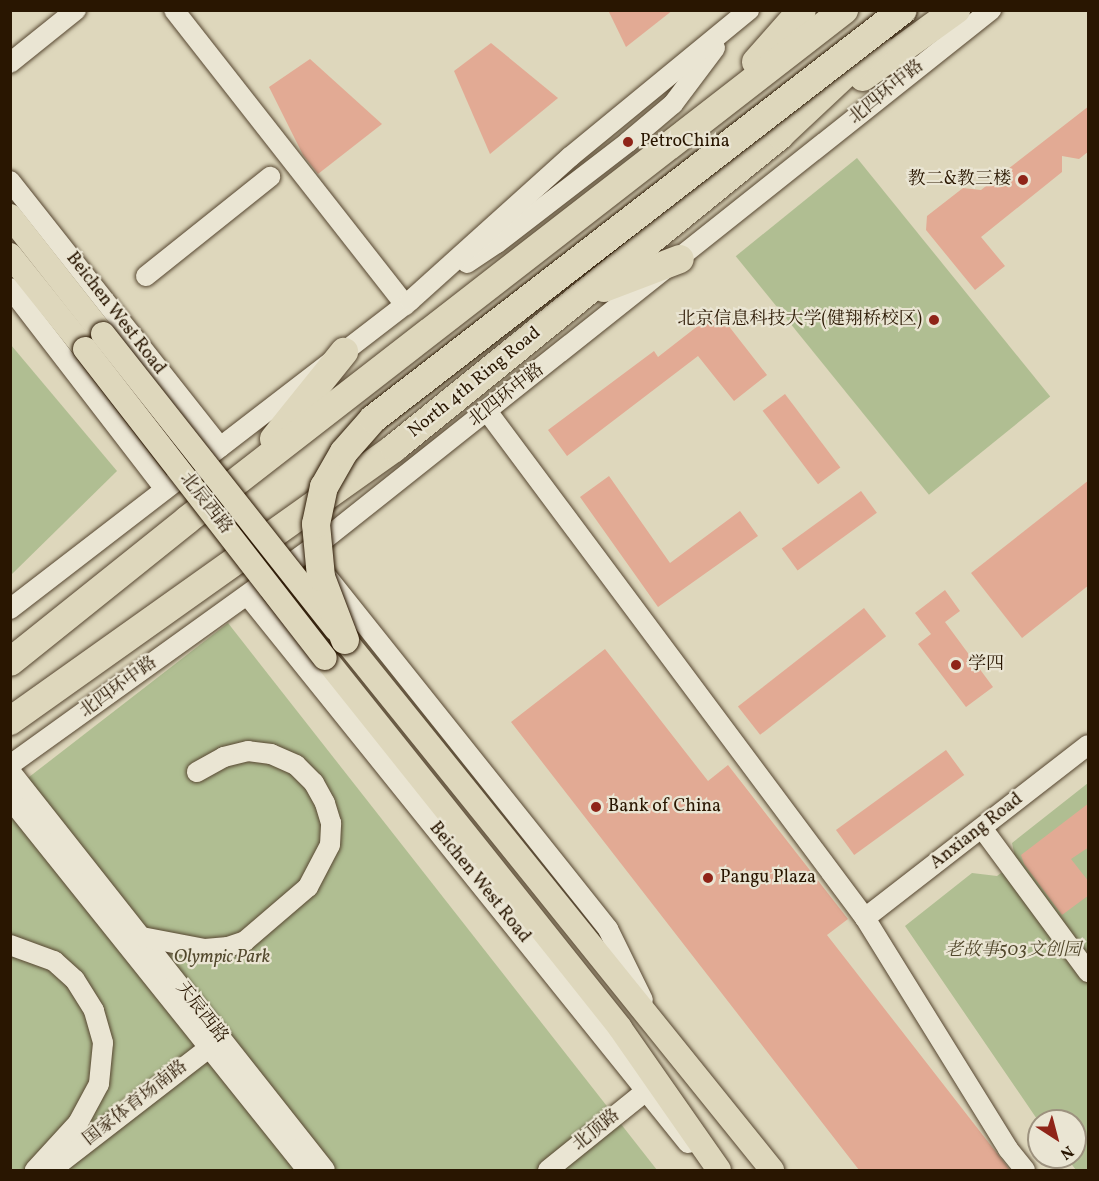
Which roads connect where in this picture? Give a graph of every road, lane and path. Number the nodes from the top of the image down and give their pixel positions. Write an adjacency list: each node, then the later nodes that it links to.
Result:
1 (76, 10): 10 (street)
2 (174, 10): 21 (street)
3 (802, 10): 11 (highway)
4 (844, 10): 11 (highway)
5 (903, 10): 33 (highway, bridge)
6 (912, 10): 12 (highway, North 4th Ring Road)
7 (956, 10): 12 (highway)
8 (991, 10): 17 (street, 北四环中路)
9 (742, 16): 21 (street)
10 (10, 63)
11 (707, 117): 28 (highway)
12 (780, 135): 20 (highway, North 4th Ring Road)
13 (270, 177): 18 (street)
14 (10, 180): 24 (street, Beichen West Road)
15 (10, 216): 22 (main road, Beichen West Road)
16 (10, 255): 22 (main road)
17 (680, 259): 20 (highway); 25 (street, 北四环中路)
18 (146, 276)
19 (10, 288): 26 (street)
20 (579, 298): 35 (highway, North 4th Ring Road)
21 (407, 303): 23 (street)
22 (94, 342): 33 (main road, 北辰西路, bridge)
23 (344, 352): 27 (street); 28 (highway)
24 (171, 384): 26 (street); 27 (street, Beichen West Road)
25 (487, 411): 30 (street, 北四环中路); 42 (street)
26 (117, 427): 29 (street)
27 (220, 447): 29 (street)
28 (244, 477): 34 (highway)
29 (165, 489): 32 (street)
30 (308, 552): 31 (street, 北四环中路); 46 (street)
31 (248, 596): 37 (street, 北四环中路); 48 (street, Beichen West Road)
32 (10, 609)
33 (335, 649): 46 (main road); 55 (main road, Beichen West Road)
34 (10, 662)
35 (10, 721)
36 (1089, 745): 41 (street, Anxiang Road)
37 (10, 765)
38 (10, 771): 43 (street, 天辰西路)
39 (197, 772): 43 (street)
40 (10, 799): 47 (street, 天辰西路)
41 (982, 828): 42 (street, Anxiang Road); 45 (street)
42 (864, 918): 57 (street)
43 (142, 938): 47 (street, 天辰西路)
44 (10, 945): 49 (street)
45 (1089, 972)
46 (657, 1027): 56 (main road)
47 (215, 1043): 50 (street, 国家体育场南路); 51 (street, 天辰西路); 52 (street, 天辰西路)
48 (646, 1091): 53 (street, 北顶路); 54 (street, Beichen West Road)
49 (35, 1170)
50 (51, 1170)
51 (307, 1170)
52 (325, 1170)
53 (548, 1170)
54 (710, 1170)
55 (719, 1170)
56 (772, 1170)
57 (1025, 1170)

